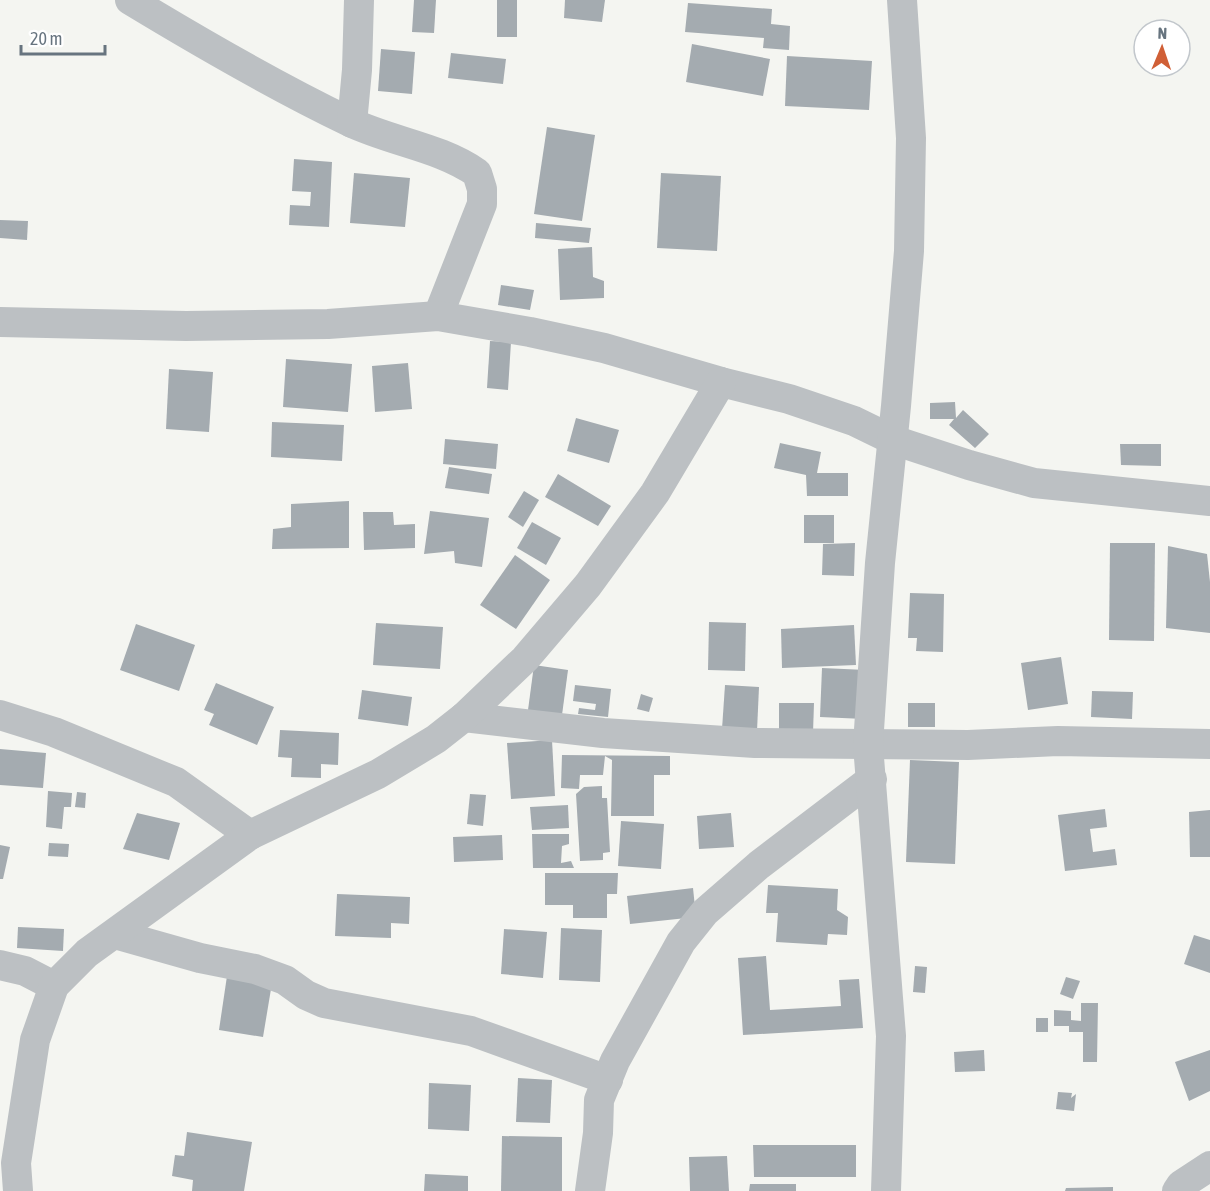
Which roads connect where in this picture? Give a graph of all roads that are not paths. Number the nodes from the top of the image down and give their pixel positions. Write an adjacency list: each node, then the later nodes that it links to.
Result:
1 (130, 0): 4 (street)
2 (359, 0): 4 (street)
3 (902, 0): 8 (street)
4 (352, 123): 5 (street)
5 (438, 316): 6 (street); 7 (street)
6 (0, 322)
7 (721, 382): 8 (street); 11 (street)
8 (893, 440): 9 (street); 13 (street)
9 (1210, 501)
10 (0, 715): 15 (street)
11 (464, 717): 13 (street); 15 (street)
12 (1210, 744): 13 (street)
13 (868, 745): 14 (street)
14 (872, 779): 19 (street); 23 (street)
15 (250, 835): 16 (street)
16 (115, 934): 18 (street); 19 (street)
17 (0, 965): 18 (street)
18 (54, 986): 21 (street)
19 (608, 1080): 22 (street)
20 (1210, 1166): 24 (street)
21 (18, 1191)
22 (590, 1191)
23 (886, 1191)
24 (1178, 1191)

